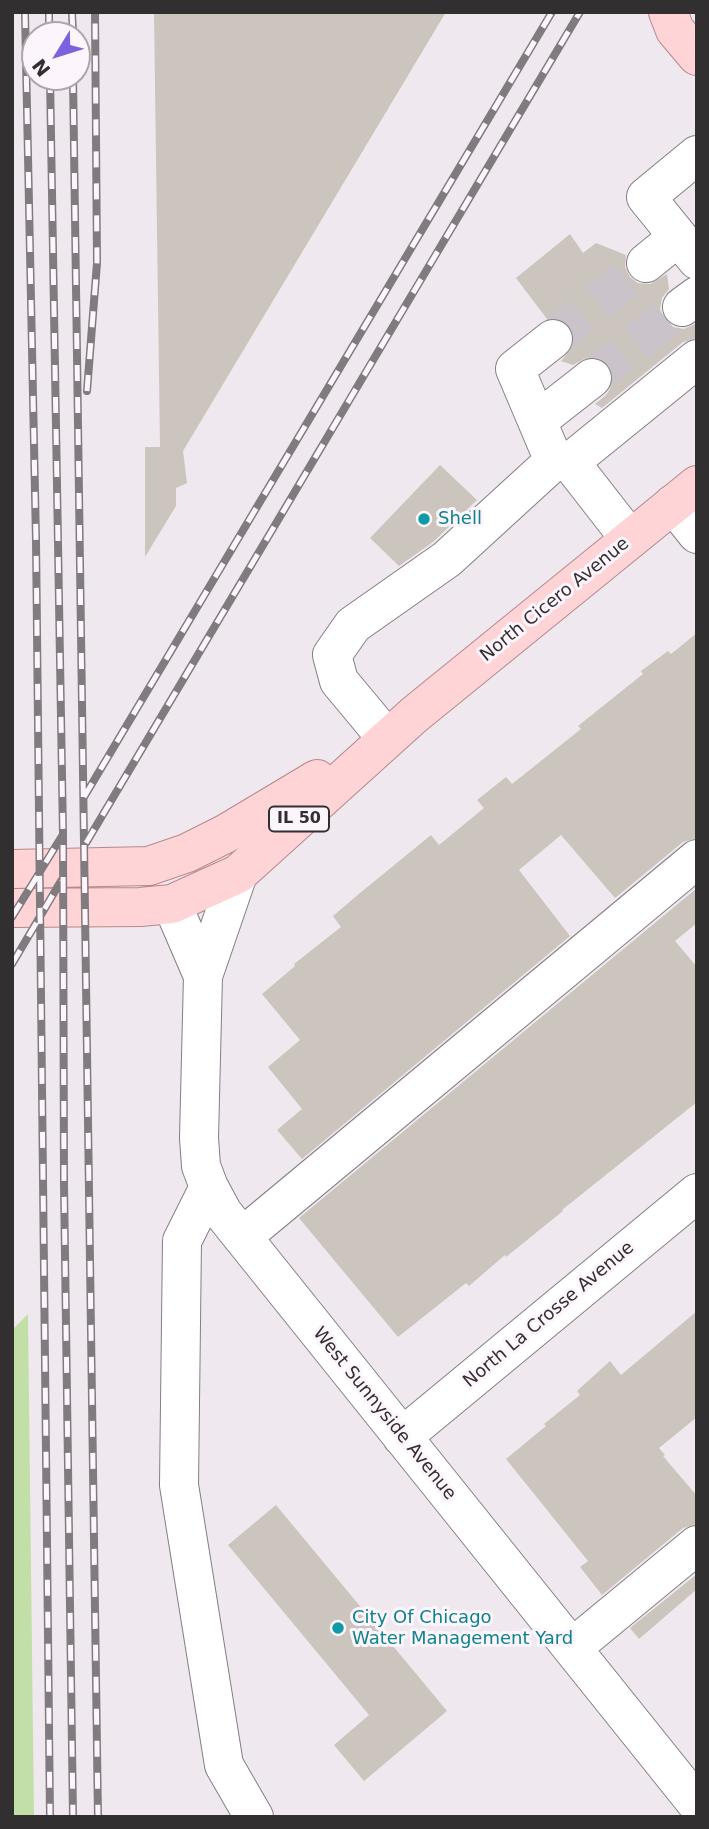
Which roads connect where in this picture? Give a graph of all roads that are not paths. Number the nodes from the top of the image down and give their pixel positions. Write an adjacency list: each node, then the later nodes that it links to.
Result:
1 (640, 12): 2 (main road)
2 (680, 33)
3 (697, 155): 4 (street)
4 (687, 249): 5 (street)
5 (646, 263)
6 (553, 339): 9 (street)
7 (697, 359): 10 (street)
8 (592, 378): 9 (street)
9 (537, 421): 10 (street)
10 (562, 462): 13 (street); 14 (street)
11 (685, 495): 12 (street); 13 (main road, North Cicero Avenue / IL 50)
12 (697, 534)
13 (630, 539): 14 (main road, North Cicero Avenue / IL 50)
14 (399, 725): 16 (main road, North Cicero Avenue / IL 50); 17 (main road, North Cicero Avenue / IL 50)
15 (697, 859): 23 (street)
16 (12, 869)
17 (238, 874): 18 (main road, North Cicero Avenue / IL 50); 20 (street, West Sunnyside Avenue)
18 (172, 904): 19 (main road, North Cicero Avenue / IL 50); 20 (street, West Sunnyside Avenue)
19 (12, 908)
20 (203, 976): 21 (street, West Sunnyside Avenue)
21 (209, 1187): 23 (street, West Sunnyside Avenue); 28 (street)
22 (697, 1193): 24 (street, North La Crosse Avenue)
23 (242, 1237): 24 (street, West Sunnyside Avenue)
24 (402, 1437): 26 (street, West Sunnyside Avenue)
25 (697, 1545): 26 (street)
26 (572, 1648): 27 (street, West Sunnyside Avenue)
27 (697, 1804)
28 (254, 1817)

